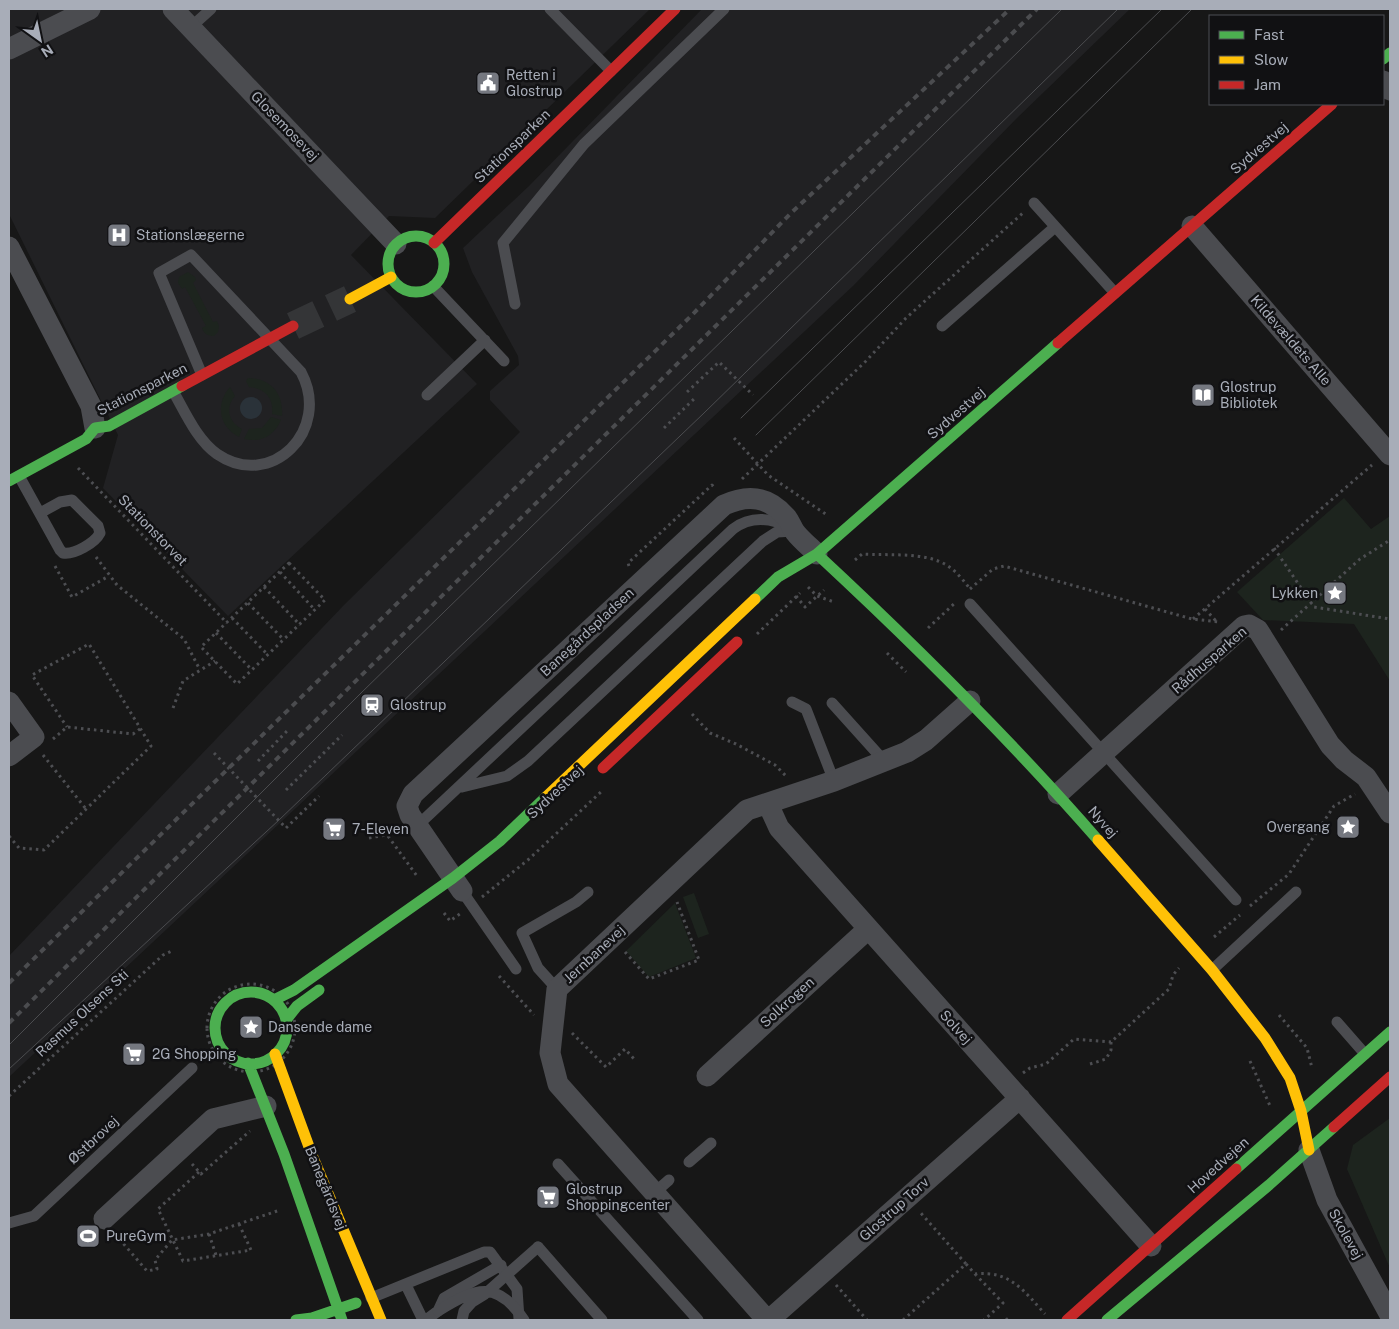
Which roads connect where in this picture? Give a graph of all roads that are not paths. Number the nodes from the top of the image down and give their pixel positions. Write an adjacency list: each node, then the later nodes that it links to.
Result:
1 (90, 9): 8 (street)
2 (173, 9): 7 (street, Glosemosevej)
3 (211, 9): 7 (lane)
4 (550, 9): 9 (lane)
5 (676, 9): 9 (street, Stationsparken)
6 (724, 9): 21 (lane)
7 (191, 27): 15 (street, Glosemosevej)
8 (9, 49)
9 (611, 71): 14 (street, Stationsparken)
10 (1331, 105): 13 (street, Sydvestvej)
11 (1034, 203): 12 (lane)
12 (1055, 226): 19 (lane); 23 (lane)
13 (1192, 226): 19 (street, Sydvestvej); 31 (street, Kildevældets Alle)
14 (434, 243): 15 (street); 18 (street)
15 (396, 244): 17 (street)
16 (9, 247): 30 (street)
17 (391, 277): 18 (street); 20 (street)
18 (433, 286): 25 (lane)
19 (1115, 293): 35 (street, Sydvestvej)
20 (350, 299)
21 (515, 304)
22 (293, 326): 24 (street, Stationsparken)
23 (942, 326)
24 (270, 339): 27 (street, Stationsparken); 27 (lane); 28 (lane)
25 (485, 340): 26 (lane); 29 (lane)
26 (504, 361)
27 (202, 375): 28 (street, Stationsparken)
28 (173, 391): 30 (street, Stationsparken)
29 (427, 395)
30 (95, 428): 32 (street, Stationsparken)
31 (1389, 453)
32 (14, 478): 33 (lane)
33 (40, 512): 33 (lane)
34 (794, 531): 35 (street, Banegårdspladsen); 48 (lane, Banegårdspladsen); 48 (lane, Banegårdspladsen); 52 (street, Banegårdspladsen)
35 (817, 554): 36 (street, Sydvestvej); 39 (street, Nyvej); 53 (street, Sydvestvej)
36 (790, 590)
37 (967, 600): 43 (lane)
38 (748, 631): 46 (street, Sydvestvej)
39 (970, 701): 45 (street, Jernbanevej); 49 (street, Nyvej)
40 (9, 702): 44 (street)
41 (792, 702): 47 (lane)
42 (832, 702): 45 (lane)
43 (1104, 753): 49 (street, Rådhusparken); 51 (street, Rådhusparken); 56 (lane)
44 (9, 756)
45 (885, 762): 47 (street, Jernbanevej)
46 (595, 776)
47 (834, 780): 50 (street, Jernbanevej)
48 (459, 788): 52 (lane, Banegårdspladsen)
49 (1058, 794): 59 (street, Nyvej)
50 (768, 804): 57 (street, Solvej); 61 (street, Jernbanevej)
51 (1390, 813)
52 (417, 826): 53 (street, Banegårdspladsen)
53 (460, 888): 58 (lane); 62 (street, Sydvestvej)
54 (588, 892): 61 (lane)
55 (1296, 892): 59 (lane)
56 (1236, 900)
57 (868, 930): 70 (street, Solkrogen); 72 (street, Solvej)
58 (516, 969)
59 (1212, 970): 74 (street, Nyvej)
60 (326, 985): 63 (street)
61 (557, 989): 80 (street, Jernbanevej)
62 (277, 998): 63 (street); 69 (street)
63 (289, 1016): 67 (street)
64 (1338, 1022): 66 (lane)
65 (1390, 1032): 66 (street, Hovedvejen)
66 (1365, 1054): 74 (street, Hovedvejen)
67 (277, 1058): 69 (street); 86 (street, Banegårdsvej)
68 (192, 1068): 82 (lane, Østbrovej)
69 (251, 1068): 73 (street, Banegårdsvej)
70 (707, 1076)
71 (1390, 1077): 76 (street)
72 (1014, 1092): 83 (street, Solvej); 97 (street, Glostrup Torv)
73 (267, 1110): 81 (street); 88 (street, Banegårdsvej)
74 (1301, 1111): 76 (street, Nyvej); 83 (street, Hovedvejen)
75 (711, 1143): 77 (lane)
76 (1309, 1150): 89 (street, Skolevej); 99 (street)
77 (689, 1162)
78 (558, 1164): 96 (lane)
79 (669, 1180): 80 (lane)
80 (653, 1194): 97 (street, Jernbanevej)
81 (104, 1219)
82 (9, 1221)
83 (1151, 1246): 98 (street, Hovedvejen)
84 (501, 1265): 85 (lane); 87 (lane); 90 (lane)
85 (406, 1285): 86 (lane); 93 (lane)
86 (372, 1298): 88 (street); 92 (street, Banegårdsvej)
87 (438, 1311): 90 (lane, bridge); 93 (lane)
88 (340, 1315): 91 (street)
89 (1390, 1315)
90 (521, 1319)
91 (296, 1320)
92 (381, 1320)
93 (424, 1320)
94 (462, 1320): 95 (lane, bridge)
95 (602, 1320)
96 (698, 1320)
97 (768, 1320)
98 (1067, 1320)
99 (1107, 1320)

